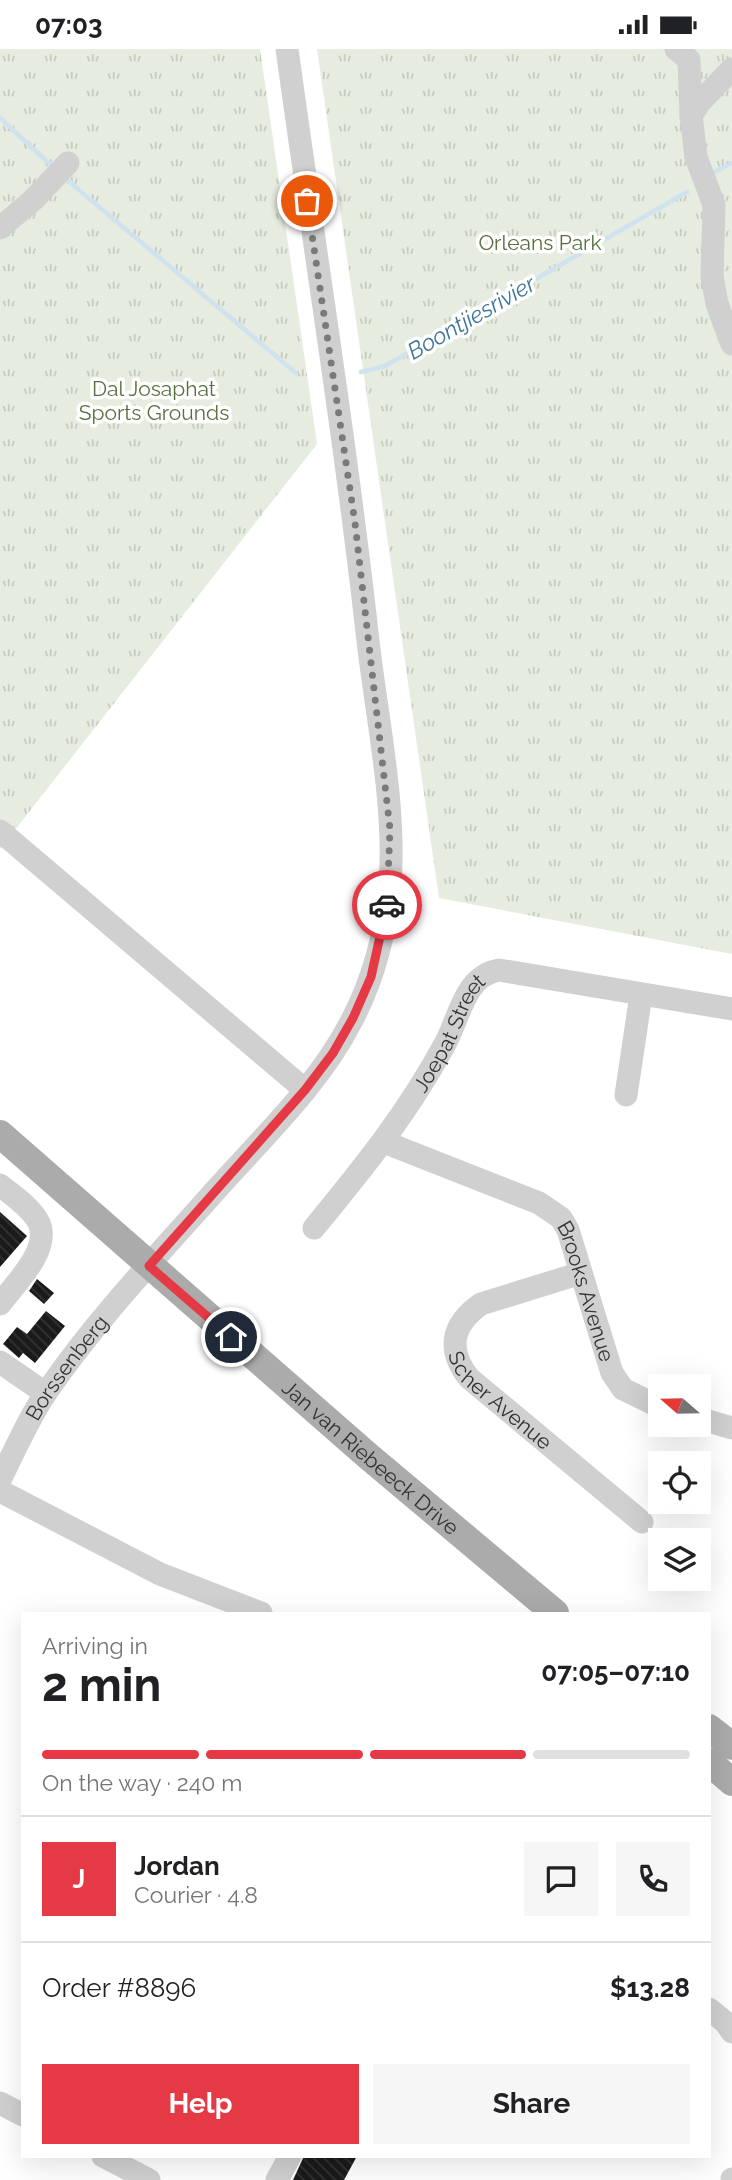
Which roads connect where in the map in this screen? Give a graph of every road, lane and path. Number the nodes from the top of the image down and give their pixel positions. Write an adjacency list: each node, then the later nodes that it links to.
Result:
1 (287, 49): 11 (street, Borssenberg)
2 (676, 49): 4 (street)
3 (732, 69): 4 (street)
4 (691, 117): 7 (street)
5 (68, 163): 6 (street)
6 (0, 227)
7 (732, 344)
8 (0, 831): 11 (street)
9 (641, 995): 10 (street, Joepat Street); 12 (street); 14 (street, Joepat Street)
10 (732, 1010)
11 (305, 1090): 17 (street, Borssenberg)
12 (626, 1094)
13 (0, 1133): 17 (main road, Jan van Riebeeck Drive)
14 (384, 1142): 16 (street, Joepat Street); 18 (street, Brooks Avenue)
15 (0, 1185): 19 (street)
16 (314, 1228)
17 (149, 1266): 21 (street, Borssenberg); 30 (main road, Jan van Riebeeck Drive)
18 (581, 1273): 22 (street, Brooks Avenue); 27 (street, Scher Avenue)
19 (0, 1304)
20 (0, 1362): 21 (street)
21 (45, 1393): 25 (street, Borssenberg)
22 (648, 1401)
23 (711, 1422): 24 (street)
24 (732, 1428)
25 (0, 1480)
26 (0, 1491): 28 (street)
27 (642, 1522)
28 (211, 1605): 29 (street)
29 (255, 1612)
30 (554, 1612)
31 (711, 1730): 32 (main road)
32 (732, 1746)
33 (711, 1764): 34 (main road)
34 (732, 1781)
35 (711, 2011): 36 (street)
36 (732, 2032)
37 (0, 2103): 38 (street)
38 (21, 2114)
39 (107, 2158): 41 (street)
40 (289, 2158): 42 (street)
41 (149, 2180)
42 (277, 2180)

